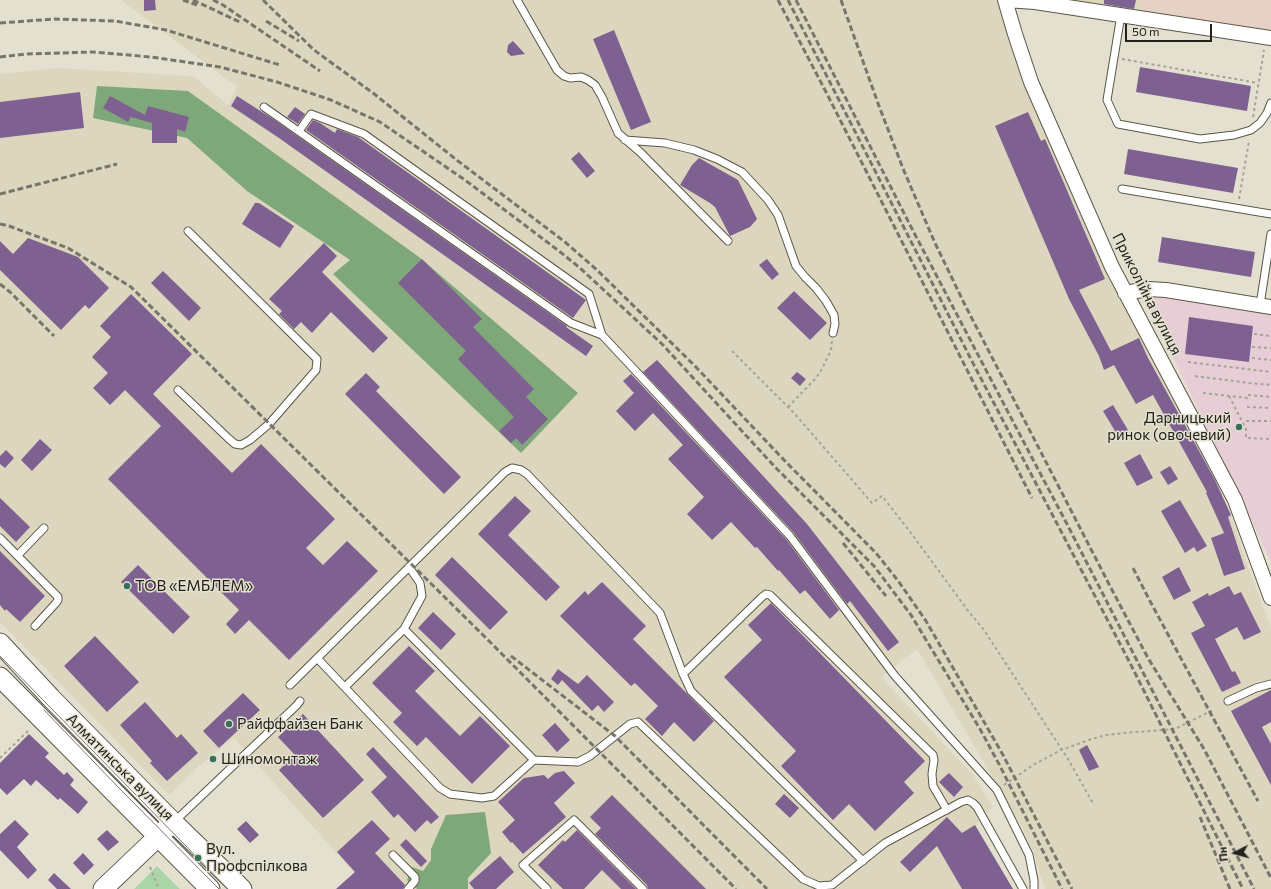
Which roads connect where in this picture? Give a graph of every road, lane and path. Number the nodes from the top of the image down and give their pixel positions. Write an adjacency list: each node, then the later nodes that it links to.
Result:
1 (517, 0): 10 (lane)
2 (1005, 0): 3 (street); 16 (street, Приколійна вулиця)
3 (1121, 15): 4 (street); 5 (lane)
4 (1271, 38)
5 (1114, 58): 6 (path); 7 (lane)
6 (1258, 83)
7 (1271, 103)
8 (264, 106): 9 (lane)
9 (299, 131): 20 (lane); 20 (lane)
10 (625, 140): 15 (lane); 18 (lane)
11 (1122, 189): 12 (lane)
12 (1271, 214)
13 (188, 232): 31 (lane)
14 (1271, 234): 17 (lane)
15 (728, 241)
16 (1125, 293): 17 (street); 47 (street, Приколійна вулиця)
17 (1265, 306)
18 (833, 333): 37 (path)
19 (1254, 334): 21 (path)
20 (602, 335): 64 (lane)
21 (1271, 336)
22 (1252, 347): 23 (path)
23 (1271, 348)
24 (732, 351): 37 (path)
25 (1252, 358): 26 (path)
26 (1271, 360)
27 (1188, 362): 28 (path)
28 (1271, 372)
29 (1195, 376): 30 (path)
30 (1271, 385)
31 (178, 390)
32 (1203, 393): 34 (path)
33 (1248, 395): 35 (path)
34 (1229, 396): 36 (path); 42 (path)
35 (1271, 397)
36 (1248, 398)
37 (788, 407): 61 (path)
38 (1247, 408): 39 (path)
39 (1271, 408)
40 (1246, 421): 41 (path)
41 (1271, 421)
42 (1271, 439)
43 (44, 528): 45 (lane)
44 (0, 538): 45 (lane)
45 (18, 555): 48 (lane)
46 (409, 567): 49 (lane); 51 (lane); 52 (lane)
47 (1271, 598)
48 (35, 626)
49 (404, 629): 56 (lane); 63 (lane)
50 (0, 643): 67 (street, Алматинська вулиця)
51 (317, 658): 55 (lane); 56 (lane)
52 (683, 674): 66 (lane); 70 (lane)
53 (0, 677): 68 (street, Алматинська вулиця)
54 (1271, 684): 58 (lane)
55 (290, 685)
56 (346, 687): 63 (lane)
57 (300, 701): 67 (lane)
58 (1228, 702)
59 (1213, 710): 61 (path)
60 (29, 730): 62 (path)
61 (1061, 750): 64 (path); 65 (path)
62 (0, 758)
63 (534, 760): 70 (lane)
64 (997, 790): 80 (lane)
65 (1094, 805)
66 (947, 810): 70 (lane); 79 (lane)
67 (173, 822): 68 (street); 75 (street, Алматинська вулиця)
68 (158, 837): 72 (street); 74 (street, Алматинська вулиця)
69 (393, 855): 76 (lane)
70 (863, 861)
71 (150, 867): 73 (path)
72 (103, 889)
73 (158, 889)
74 (210, 889)
75 (242, 889)
76 (408, 889)
77 (547, 889): 78 (lane)
78 (643, 889)
79 (1023, 889)
80 (1034, 889)

